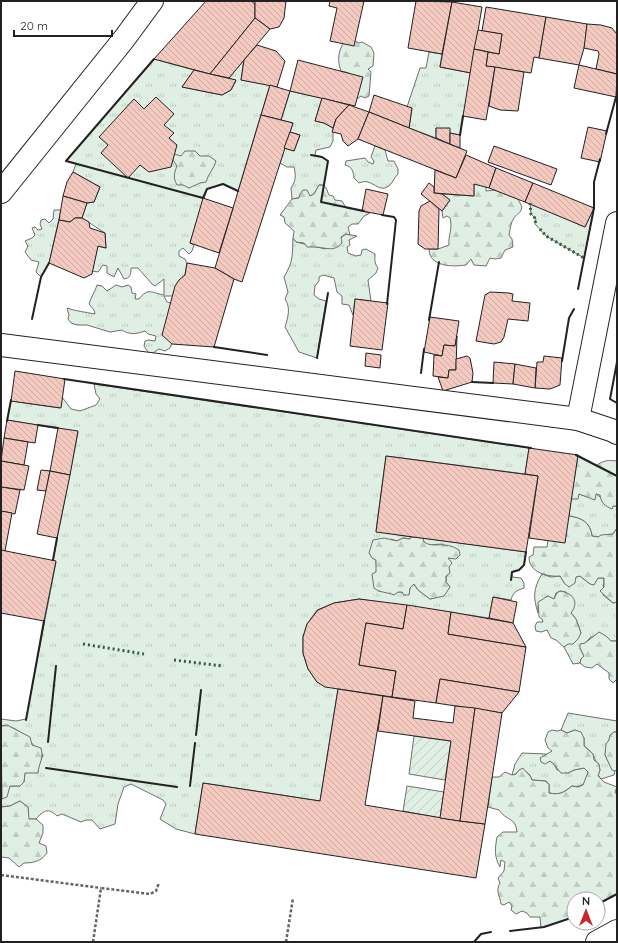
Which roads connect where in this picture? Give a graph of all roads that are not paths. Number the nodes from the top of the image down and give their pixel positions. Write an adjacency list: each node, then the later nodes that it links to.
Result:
1 (152, 1): 2 (street)
2 (1, 192)
3 (617, 223): 5 (street)
4 (1, 345): 5 (street)
5 (578, 419): 6 (street)
6 (617, 433)
7 (617, 931): 8 (street)
8 (597, 942)

